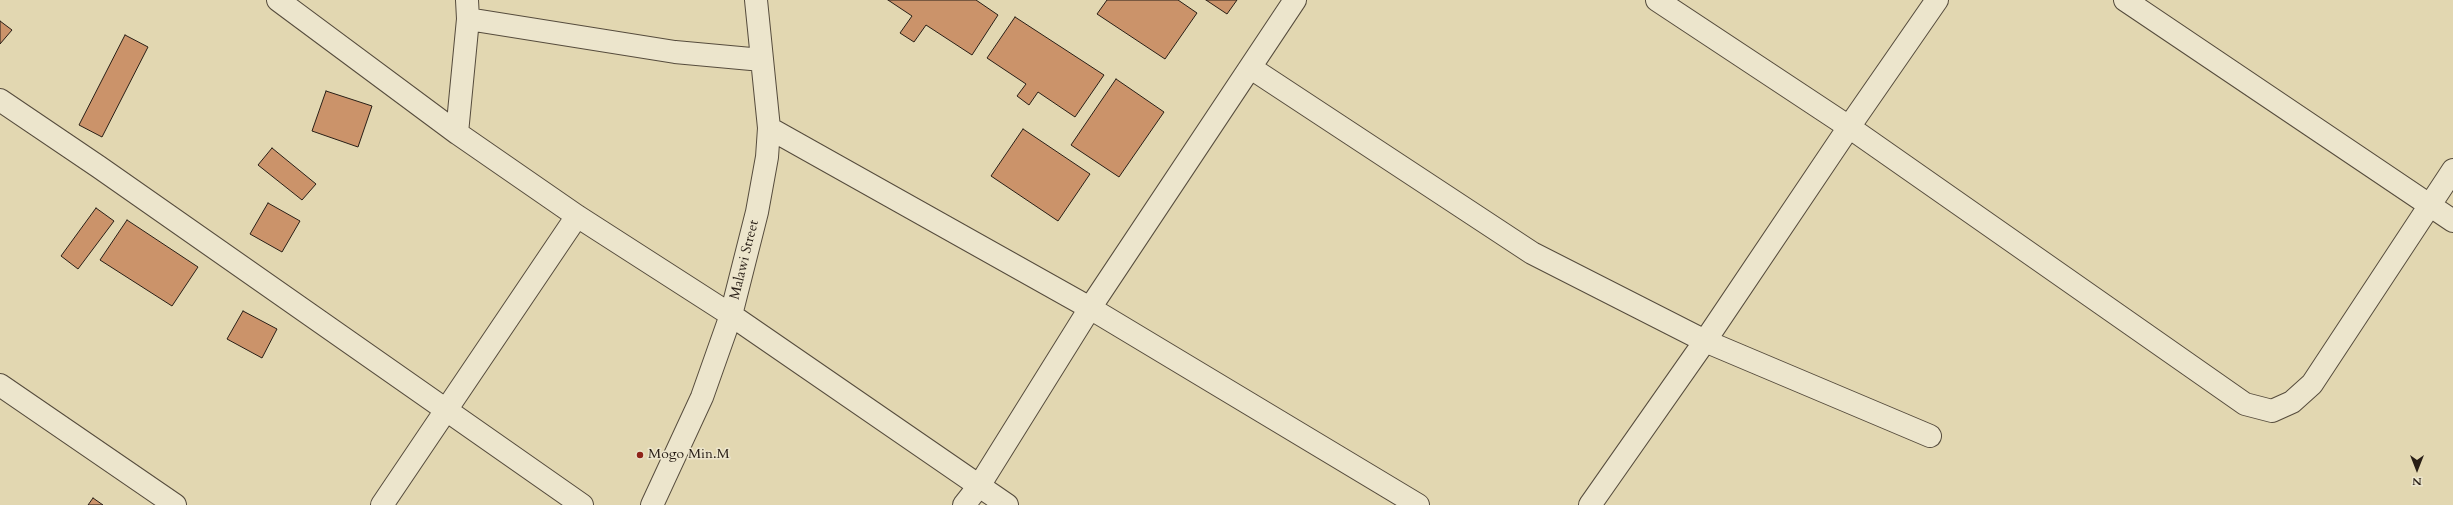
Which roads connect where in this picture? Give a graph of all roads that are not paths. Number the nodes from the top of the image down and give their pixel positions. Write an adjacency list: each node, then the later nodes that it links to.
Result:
1 (278, 0): 13 (street)
2 (756, 0): 8 (street, Malawi Street)
3 (1295, 0): 9 (street)
4 (1657, 0): 11 (street)
5 (1937, 0): 11 (street)
6 (2125, 0): 15 (street)
7 (467, 9): 8 (street); 13 (street)
8 (762, 60): 12 (street, Malawi Street)
9 (1251, 68): 18 (street); 20 (street)
10 (0, 100): 22 (street)
11 (1849, 127): 15 (street); 20 (street)
12 (769, 128): 18 (street); 19 (street, Malawi Street)
13 (457, 133): 16 (street)
14 (2453, 170): 15 (street)
15 (2428, 206): 17 (street)
16 (577, 216): 19 (street); 22 (street)
17 (2453, 221)
18 (1090, 308): 24 (street); 31 (street)
19 (732, 315): 24 (street); 28 (street, Malawi Street)
20 (1705, 341): 23 (street); 32 (street)
21 (0, 385): 25 (street)
22 (446, 411): 26 (street); 27 (street)
23 (1930, 436)
24 (979, 486): 29 (street); 30 (street)
25 (175, 505)
26 (382, 505)
27 (582, 505)
28 (652, 505)
29 (964, 505)
30 (1007, 505)
31 (1418, 505)
32 (1590, 505)

